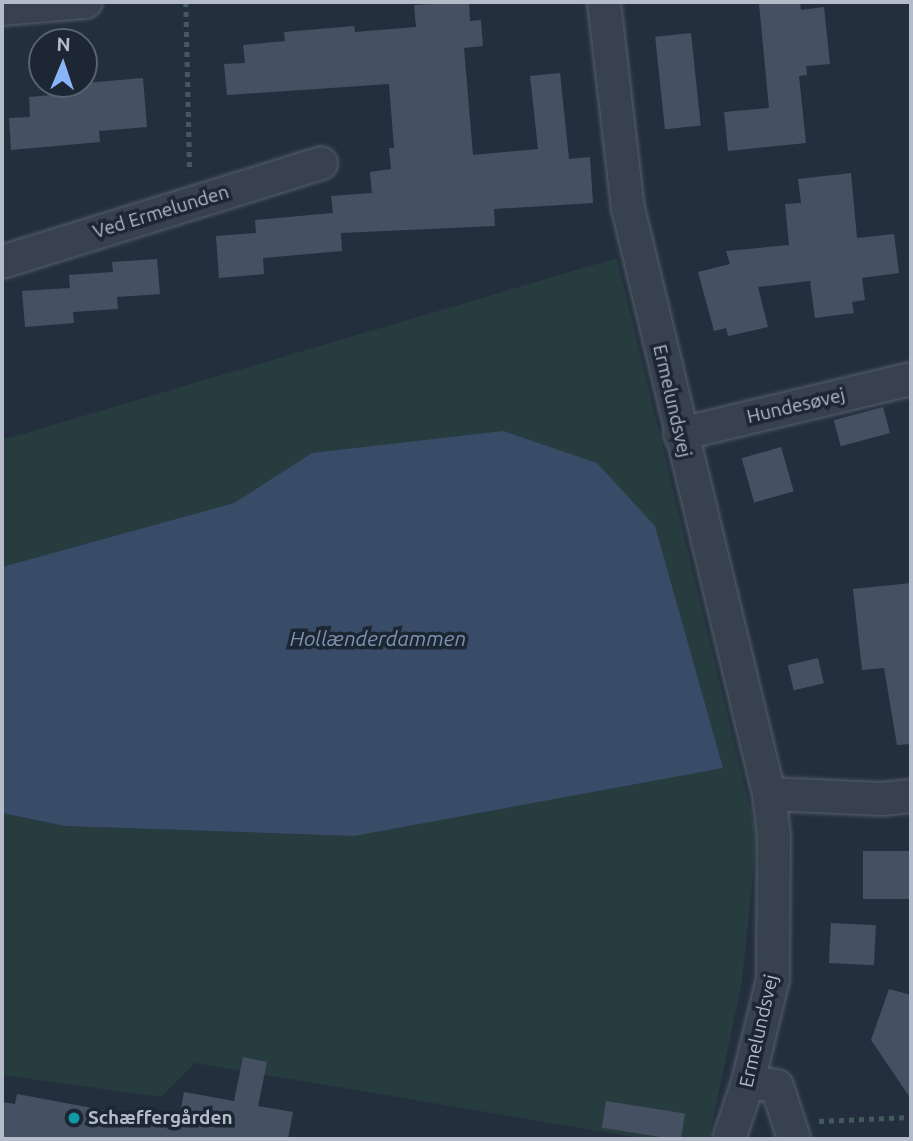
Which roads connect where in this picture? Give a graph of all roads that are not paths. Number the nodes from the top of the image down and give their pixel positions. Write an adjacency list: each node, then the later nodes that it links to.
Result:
1 (86, 2): 3 (street)
2 (604, 2): 7 (street, Ermelundsvej)
3 (2, 9)
4 (321, 163): 5 (street, Ved Ermelunden)
5 (2, 262)
6 (911, 379): 7 (street, Hundesøvej)
7 (680, 434): 8 (street, Ermelundsvej)
8 (769, 794): 9 (street); 10 (street, Ermelundsvej)
9 (911, 796)
10 (748, 1082): 11 (street); 12 (street, Ermelundsvej)
11 (792, 1130)
12 (729, 1139)

